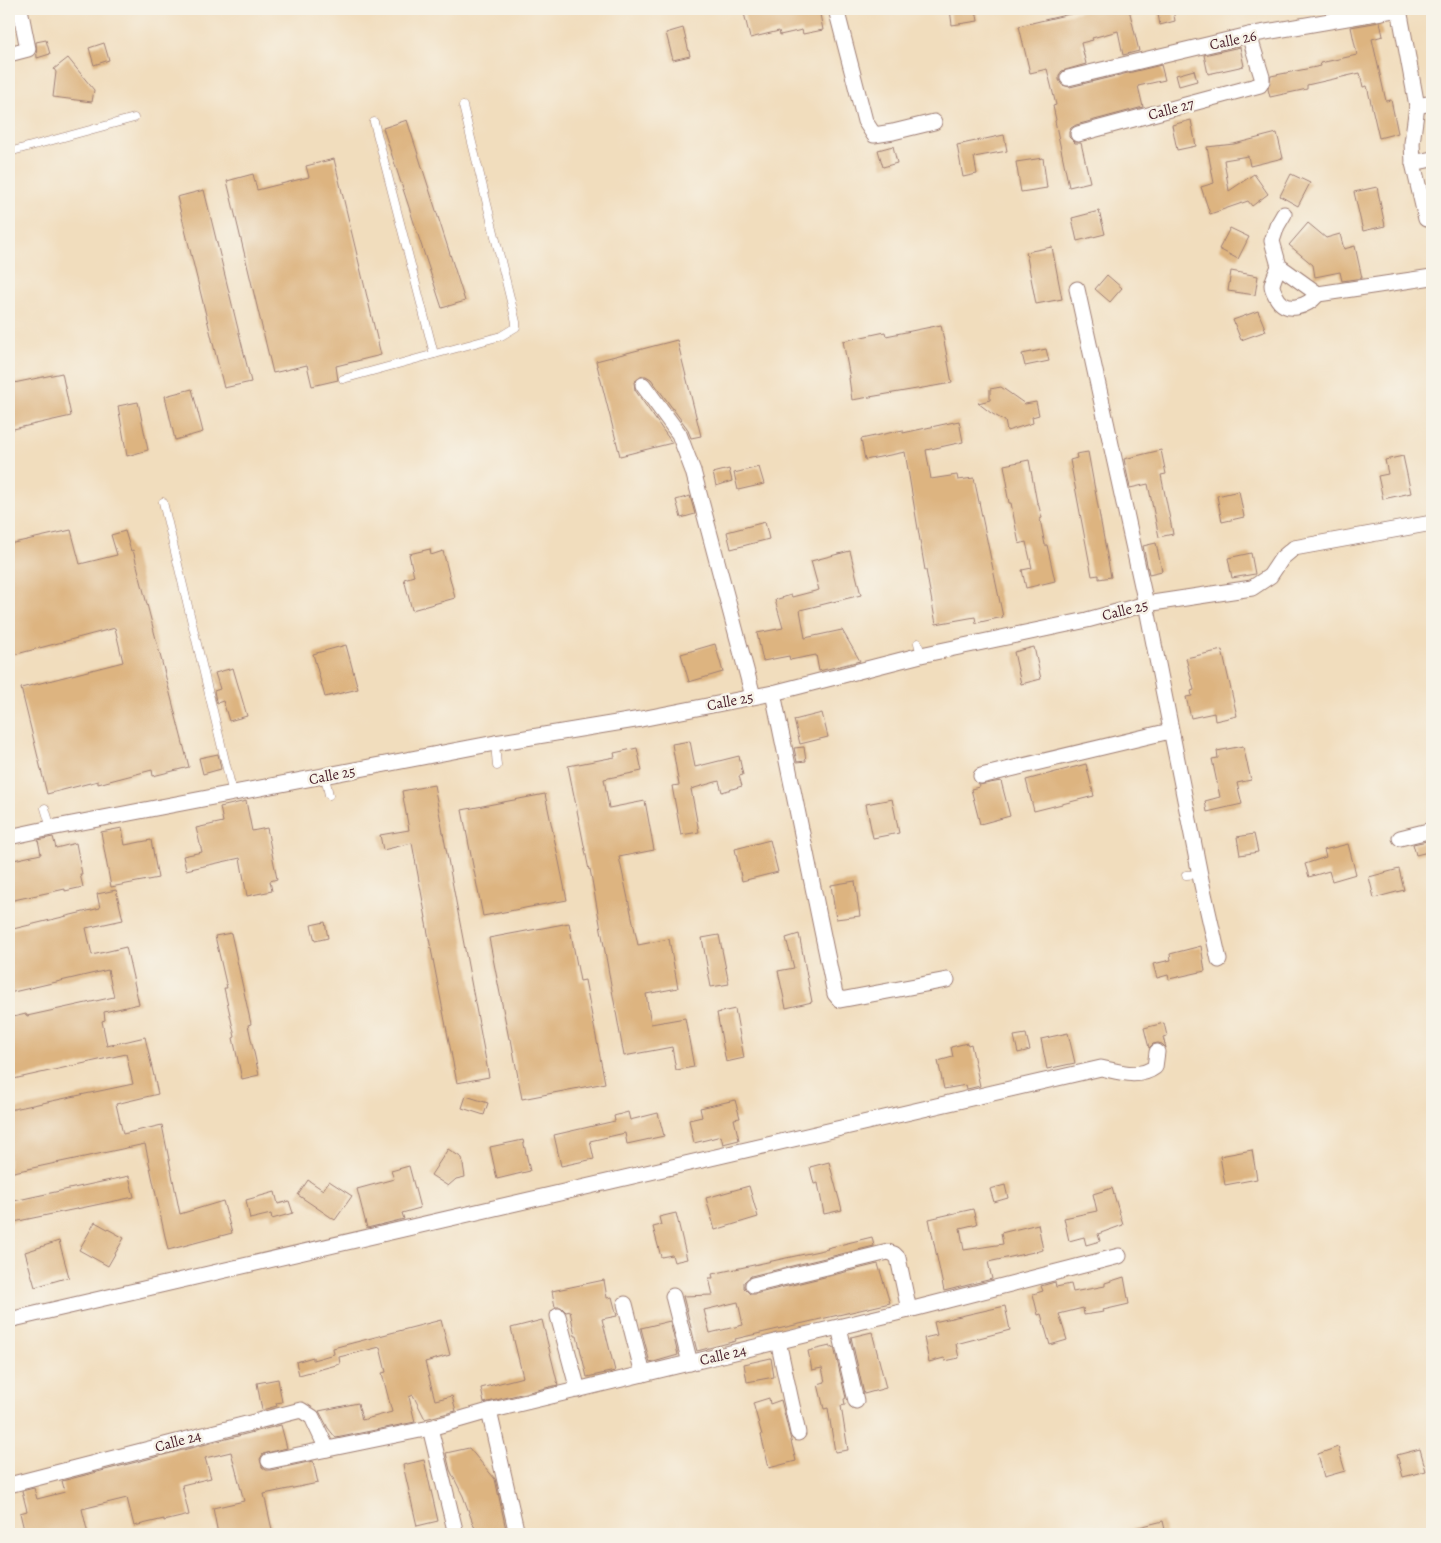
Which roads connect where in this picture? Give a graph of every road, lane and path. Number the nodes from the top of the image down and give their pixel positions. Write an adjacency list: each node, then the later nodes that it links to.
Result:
1 (20, 9): 5 (street)
2 (836, 9): 12 (street)
3 (1399, 9): 4 (street, Calle 26); 9 (street)
4 (1249, 35): 6 (street, Calle 26); 13 (street, Calle 27)
5 (9, 54)
6 (1068, 78)
7 (1432, 103): 9 (street)
8 (463, 106): 23 (lane)
9 (1417, 106): 16 (street)
10 (134, 118): 14 (lane)
11 (374, 122): 23 (lane)
12 (934, 122)
13 (1078, 134)
14 (9, 152)
15 (1432, 159): 16 (street)
16 (1413, 163): 18 (street)
17 (1284, 214): 19 (street)
18 (1426, 219)
19 (1279, 266): 22 (street); 22 (street)
20 (1432, 277): 22 (street)
21 (1077, 288): 28 (street)
22 (1318, 294)
23 (434, 354): 24 (lane)
24 (343, 379)
25 (643, 385): 30 (street)
26 (163, 502): 36 (lane)
27 (1432, 524): 28 (street, Calle 25)
28 (1146, 604): 29 (street, Calle 25); 31 (street)
29 (773, 693): 30 (street, Calle 25); 44 (street)
30 (753, 696): 32 (street, Calle 25)
31 (1170, 731): 34 (street); 43 (street)
32 (495, 744): 33 (lane); 35 (street, Calle 25)
33 (497, 766)
34 (982, 776)
35 (325, 777): 36 (street, Calle 25); 37 (lane)
36 (233, 794): 39 (street, Calle 25)
37 (329, 795)
38 (45, 808): 39 (lane)
39 (51, 828): 41 (street, Calle 25)
40 (1432, 830): 42 (street)
41 (9, 837)
42 (1400, 838)
43 (1219, 960)
44 (948, 980)
45 (1157, 1052): 52 (street)
46 (1119, 1256): 50 (street, Calle 24)
47 (753, 1285): 50 (street)
48 (673, 1296): 55 (street)
49 (625, 1304): 56 (street)
50 (909, 1310): 53 (street, Calle 24)
51 (558, 1316): 57 (street)
52 (9, 1320)
53 (839, 1327): 54 (street, Calle 24); 58 (street)
54 (778, 1342): 55 (street, Calle 24); 61 (street)
55 (690, 1363): 56 (street, Calle 24)
56 (643, 1374): 57 (street, Calle 24)
57 (578, 1390): 59 (street, Calle 24)
58 (856, 1401)
59 (489, 1411): 60 (street, Calle 24); 66 (street)
60 (430, 1428): 62 (street, Calle 24); 65 (street)
61 (798, 1433)
62 (327, 1449): 63 (street, Calle 24); 64 (street, Calle 24)
63 (269, 1461)
64 (9, 1485)
65 (456, 1534)
66 (517, 1534)

